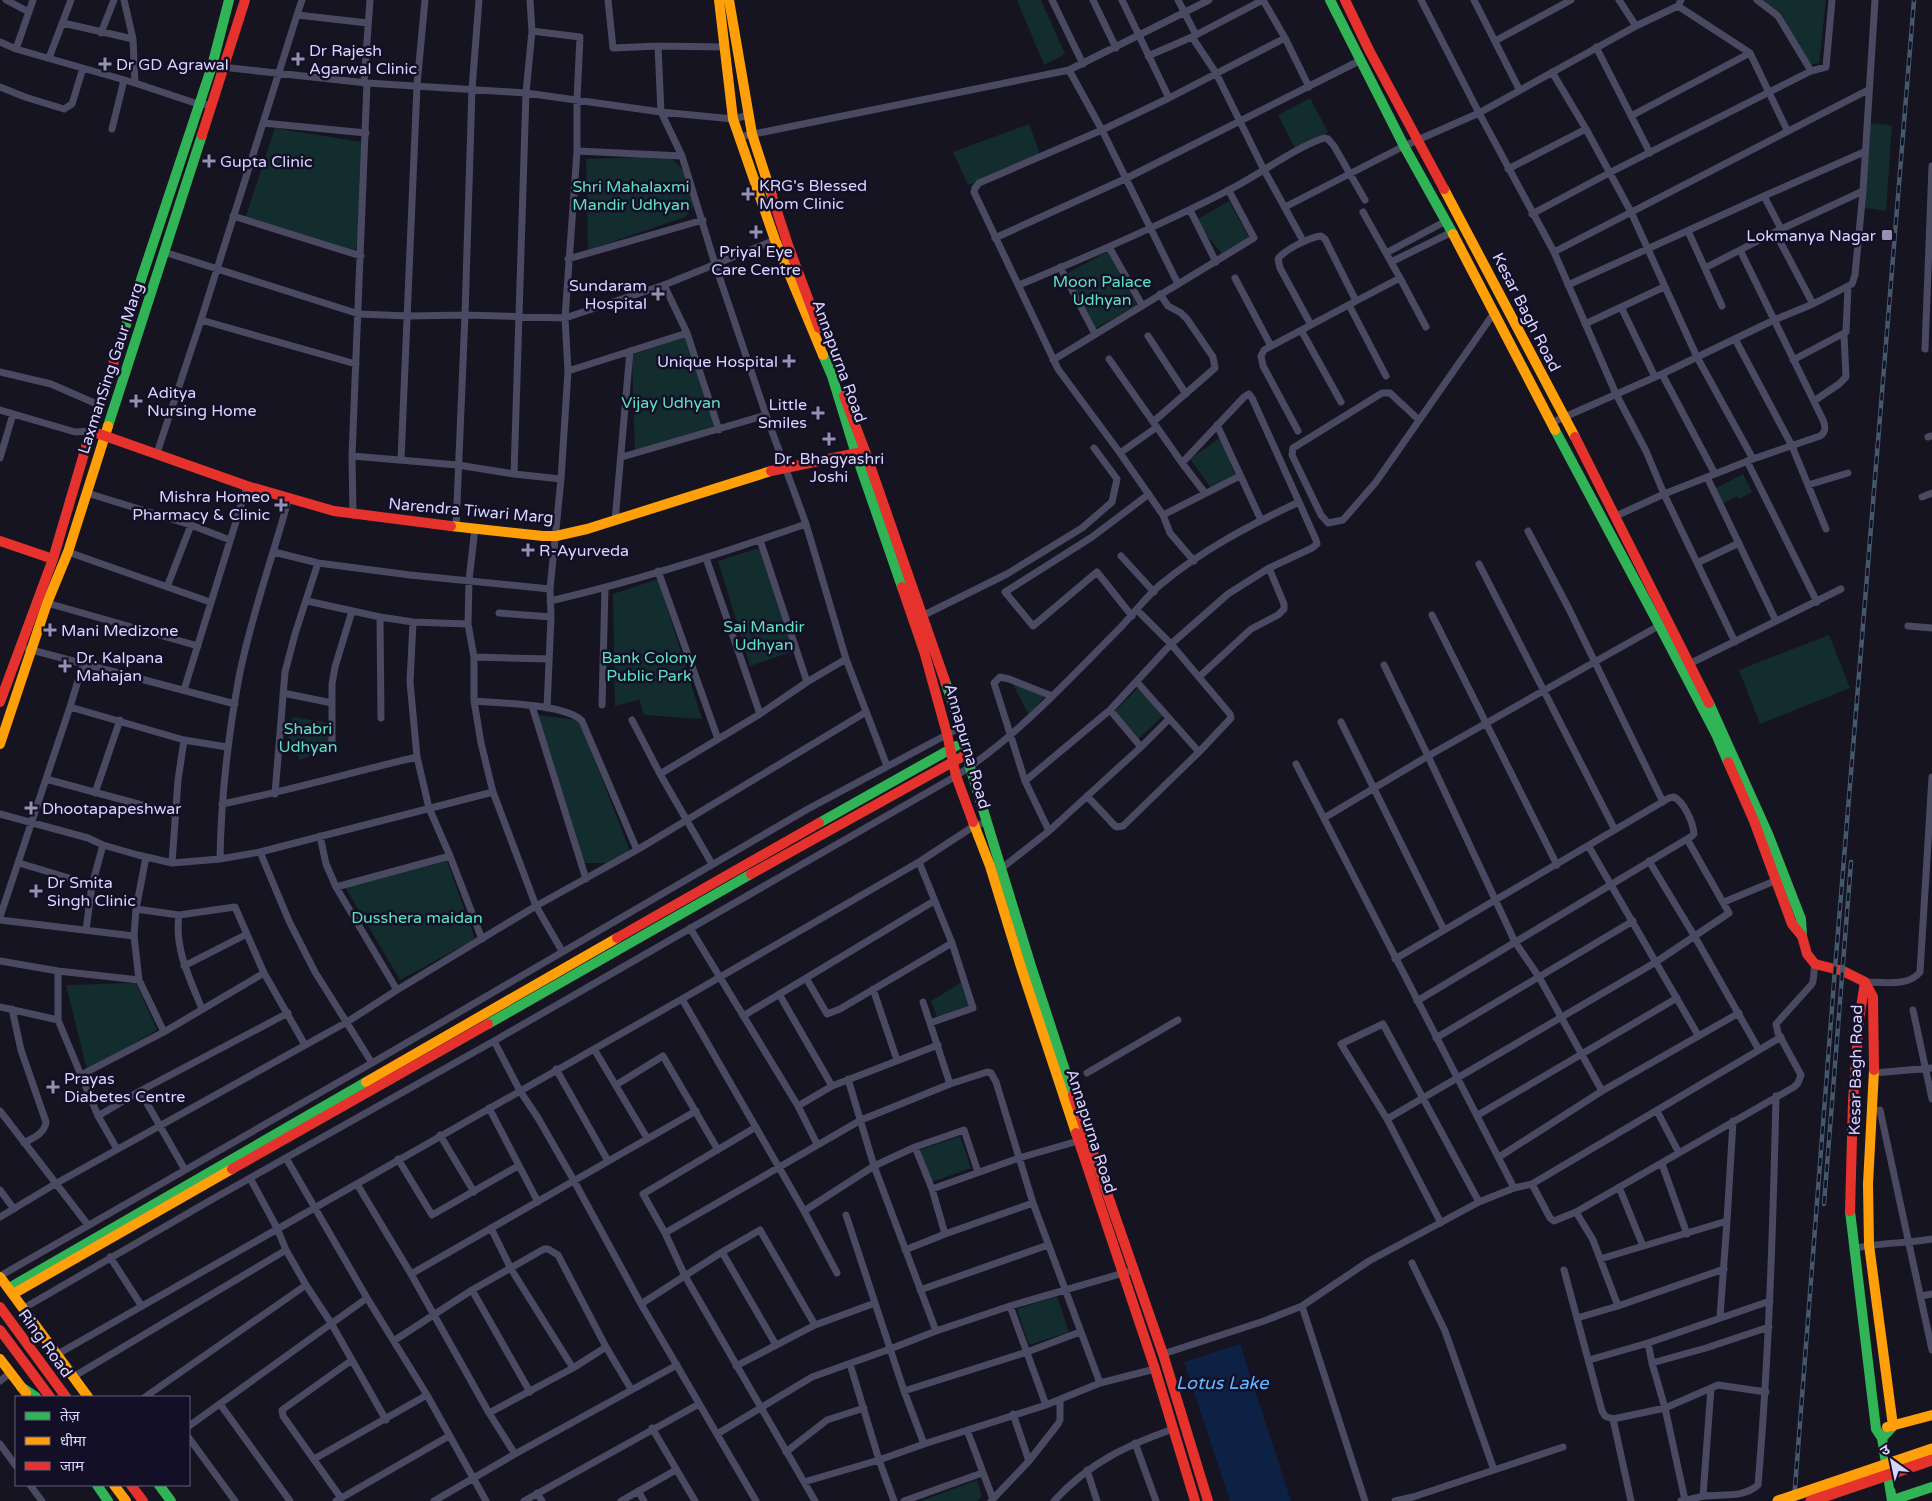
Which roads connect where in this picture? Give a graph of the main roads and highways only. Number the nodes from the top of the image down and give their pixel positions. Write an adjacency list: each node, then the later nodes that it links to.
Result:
1 (229, 0): 7 (main road, LaxmanSing Gaur Marg)
2 (245, 0): 7 (main road, LaxmanSing Gaur Marg)
3 (719, 0): 10 (main road, Annapurna Road)
4 (729, 0): 10 (main road, Annapurna Road)
5 (1330, 0): 13 (main road, Kesar Bagh Road)
6 (1345, 0): 13 (main road, Kesar Bagh Road)
7 (217, 67): 8 (main road, LaxmanSing Gaur Marg); 9 (main road, LaxmanSing Gaur Marg)
8 (90, 431): 9 (main road, Narendra Tiwari Marg); 12 (main road, LaxmanSing Gaur Marg)
9 (106, 436): 10 (main road, Narendra Tiwari Marg); 15 (main road, LaxmanSing Gaur Marg)
10 (861, 453): 17 (main road, Annapurna Road); 19 (main road, Annapurna Road)
11 (0, 541): 12 (main road)
12 (52, 559): 15 (main road, LaxmanSing Gaur Marg)
13 (1664, 623): 14 (main road)
14 (1673, 642): 22 (main road); 22 (main road)
15 (25, 649): 16 (main road, LaxmanSing Gaur Marg); 18 (main road, LaxmanSing Gaur Marg)
16 (0, 702)
17 (964, 741): 19 (main road); 20 (main road, Annapurna Road)
18 (0, 744)
19 (950, 749): 21 (main road, Annapurna Road); 25 (main road)
20 (967, 754): 21 (main road); 23 (main road, Annapurna Road)
21 (953, 761): 23 (main road, Annapurna Road); 25 (main road)
22 (1802, 936): 24 (main road, Kesar Bagh Road)
23 (1027, 968): 51 (main road, Annapurna Road); 52 (main road, Annapurna Road)
24 (1865, 982): 38 (main road, Kesar Bagh Road); 39 (main road)
25 (496, 1014): 27 (main road)
26 (0, 1276): 27 (main road)
27 (11, 1291): 36 (main road)
28 (0, 1307): 35 (main road, Ring Road)
29 (0, 1330): 34 (main road, Ring Road)
30 (0, 1359): 31 (main road)
31 (21, 1387): 32 (main road); 33 (main road)
32 (29, 1396)
33 (34, 1396)
34 (49, 1396)
35 (65, 1396)
36 (87, 1396)
37 (1932, 1414): 38 (main road)
38 (1892, 1421): 39 (main road)
39 (1879, 1433): 55 (main road)
40 (1932, 1449): 53 (main road, bridge)
41 (1932, 1460): 54 (main road, bridge)
42 (98, 1486): 47 (main road)
43 (115, 1486): 48 (main road)
44 (132, 1486): 49 (main road)
45 (160, 1486): 50 (main road)
46 (1932, 1487): 55 (main road)
47 (108, 1501)
48 (126, 1501)
49 (142, 1501)
50 (171, 1501)
51 (1195, 1501)
52 (1208, 1501)
53 (1778, 1501)
54 (1811, 1501)
55 (1893, 1501)

